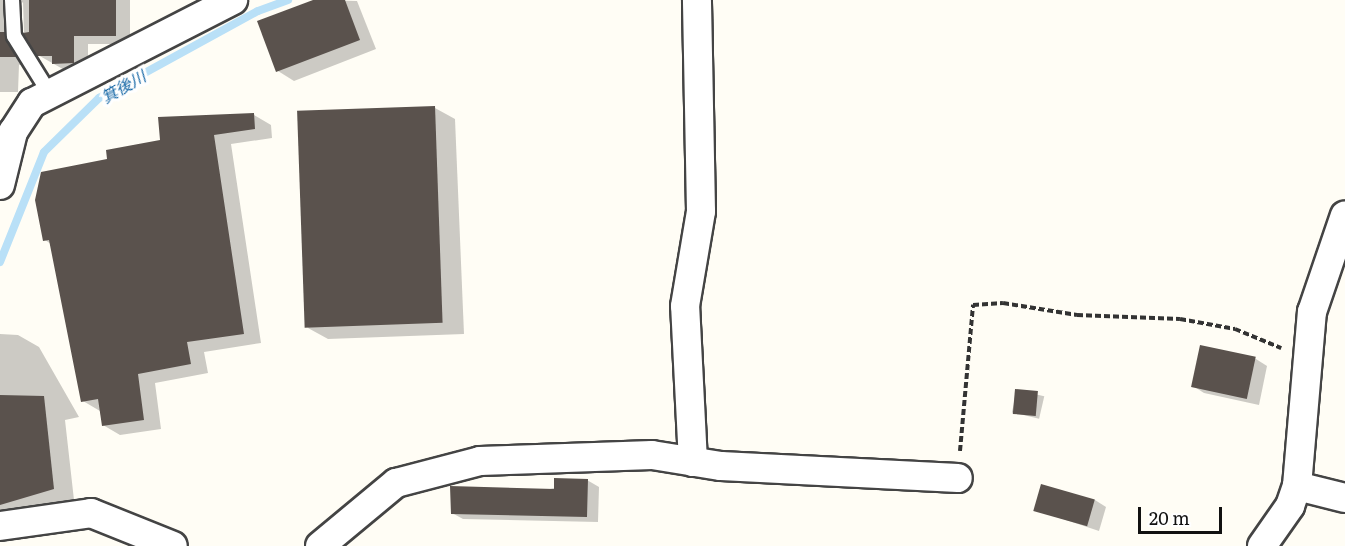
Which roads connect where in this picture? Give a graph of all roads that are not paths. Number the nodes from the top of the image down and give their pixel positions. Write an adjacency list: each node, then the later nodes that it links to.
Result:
1 (12, 0): 4 (lane)
2 (233, 0): 4 (street)
3 (697, 0): 7 (street)
4 (50, 94): 5 (street)
5 (0, 185)
6 (1345, 215): 9 (street)
7 (693, 462): 8 (street); 13 (street)
8 (958, 478)
9 (1297, 486): 10 (street); 14 (street)
10 (1345, 498)
11 (0, 526): 12 (street)
12 (173, 546)
13 (320, 546)
14 (1262, 546)

